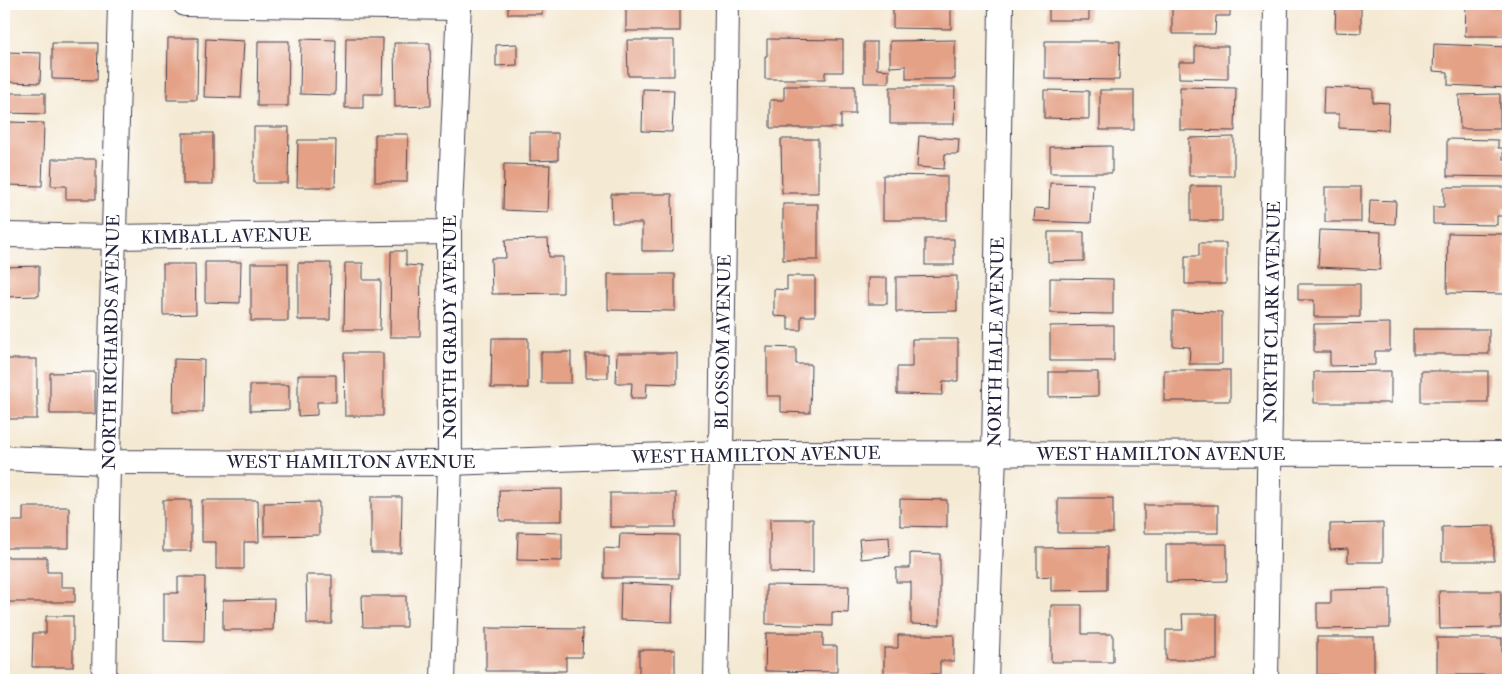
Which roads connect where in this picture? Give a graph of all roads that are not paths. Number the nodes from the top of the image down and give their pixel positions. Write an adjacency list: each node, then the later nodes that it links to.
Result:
1 (120, 4): 9 (street, NORTH RICHARDS AVENUE)
2 (185, 4): 6 (street)
3 (727, 4): 10 (street, BLOSSOM AVENUE)
4 (1001, 4): 11 (street, NORTH HALE AVENUE)
5 (1276, 4): 12 (street, NORTH CLARK AVENUE)
6 (459, 6): 7 (street, NORTH GRADY AVENUE)
7 (449, 232): 9 (street, KIMBALL AVENUE); 16 (street, NORTH GRADY AVENUE)
8 (4, 235): 9 (street, KIMBALL AVENUE)
9 (113, 237): 15 (street, NORTH RICHARDS AVENUE)
10 (721, 453): 11 (street, WEST HAMILTON AVENUE); 16 (street, WEST HAMILTON AVENUE); 19 (street, BLOSSOM AVENUE)
11 (994, 454): 12 (street, WEST HAMILTON AVENUE); 20 (street, NORTH HALE AVENUE)
12 (1270, 454): 13 (street, WEST HAMILTON AVENUE); 21 (street, NORTH CLARK AVENUE)
13 (1508, 454)
14 (4, 458): 15 (street, WEST HAMILTON AVENUE)
15 (108, 462): 16 (street, WEST HAMILTON AVENUE); 17 (street, NORTH RICHARDS AVENUE)
16 (450, 463): 18 (street, NORTH GRADY AVENUE)
17 (104, 680)
18 (442, 680)
19 (716, 680)
20 (986, 680)
21 (1266, 680)

